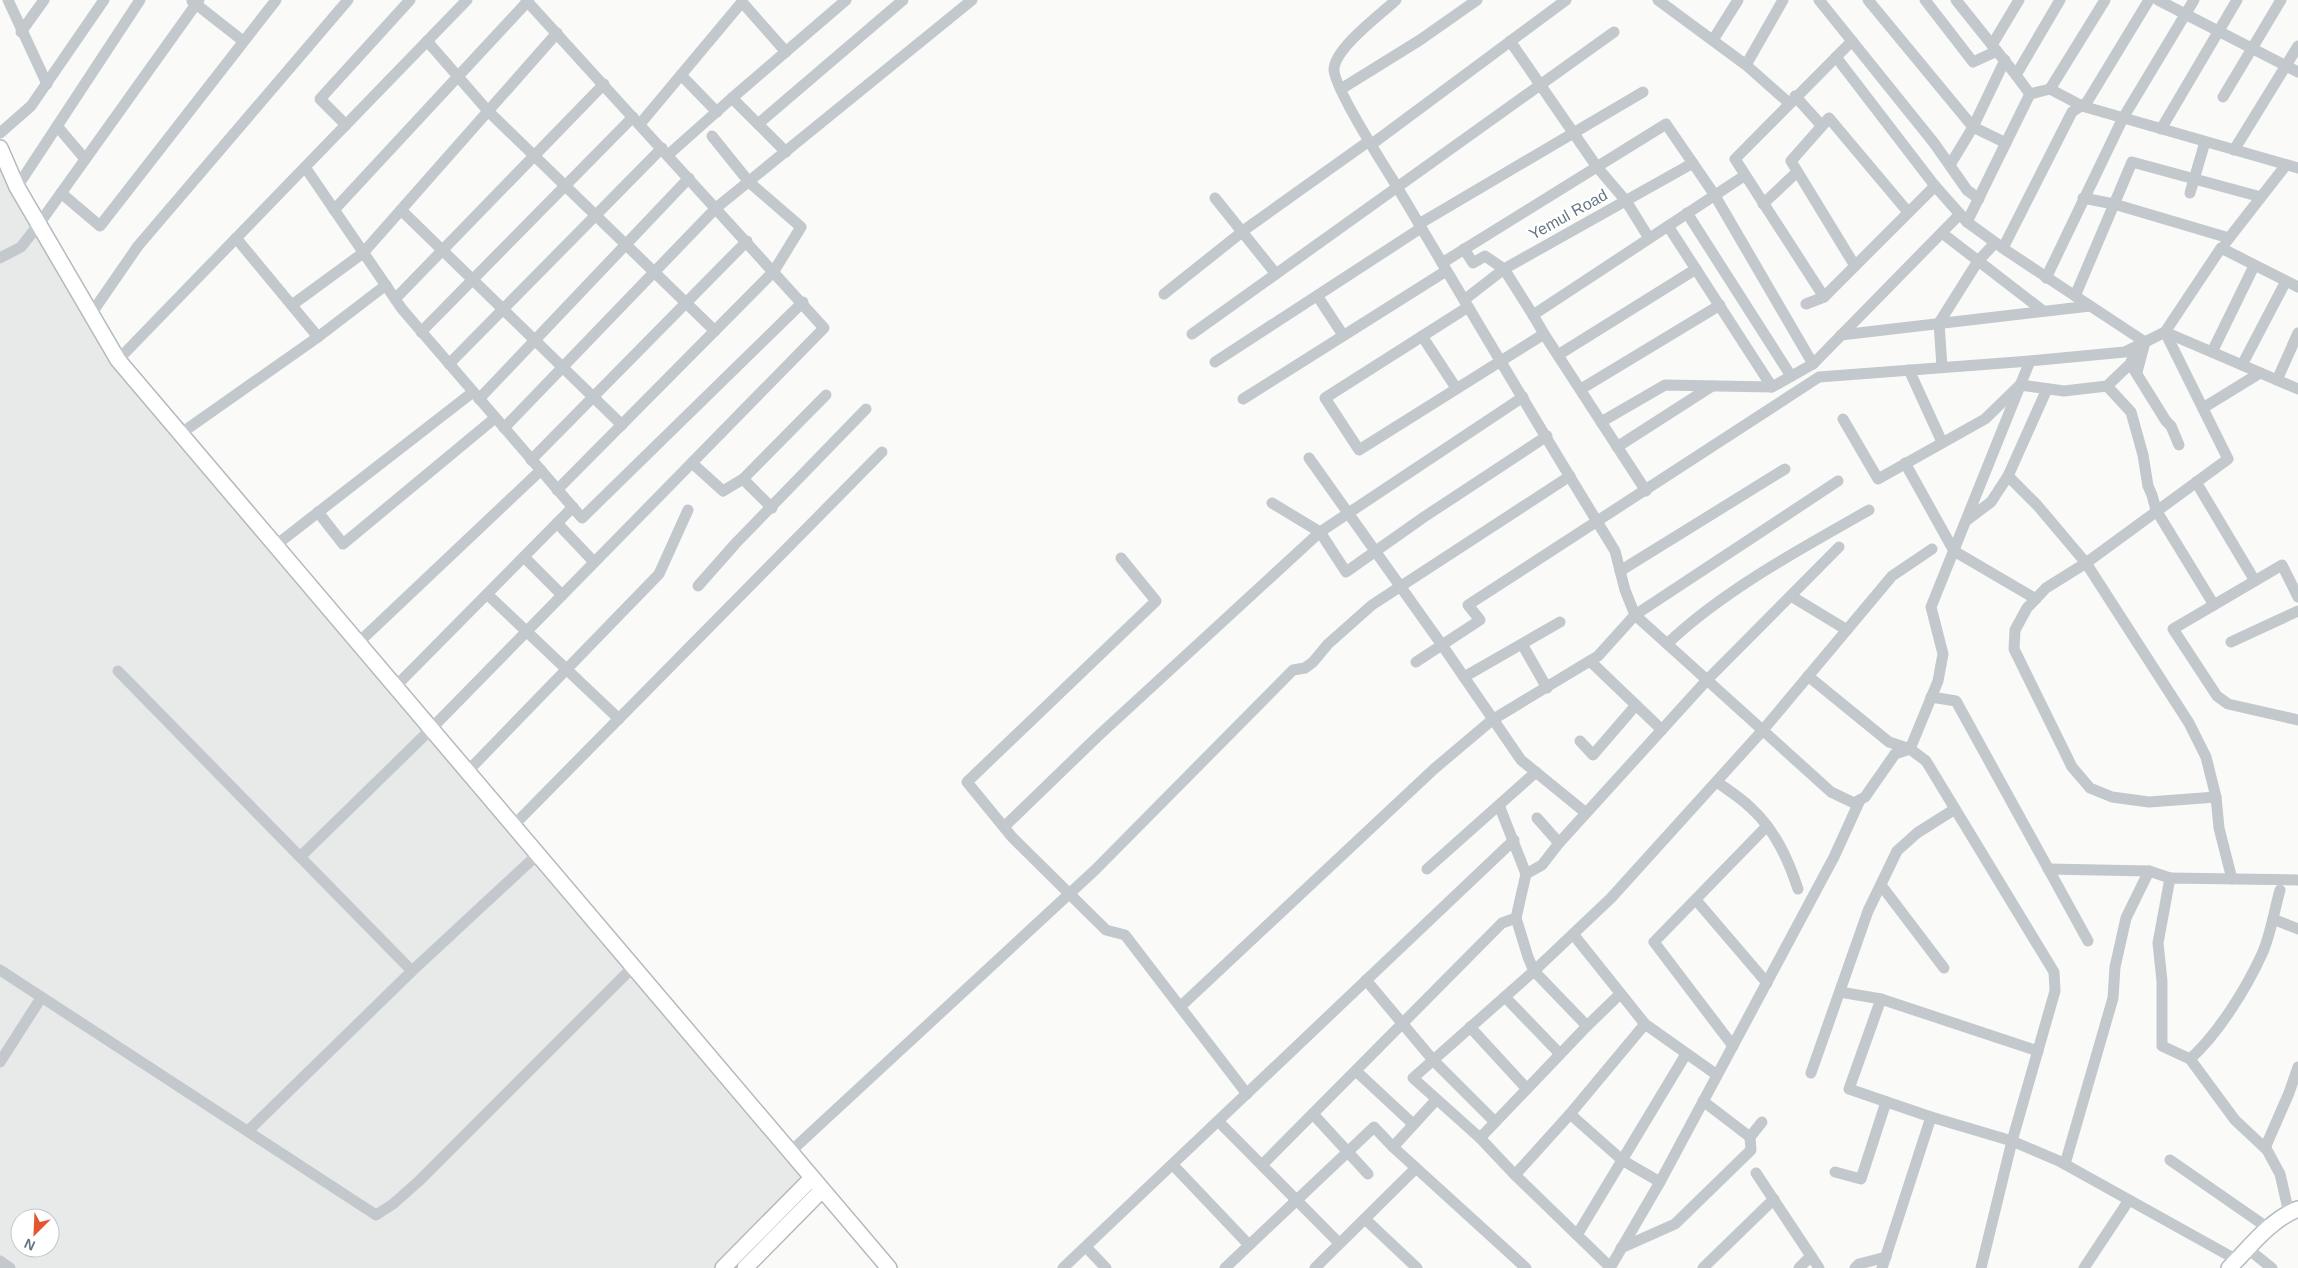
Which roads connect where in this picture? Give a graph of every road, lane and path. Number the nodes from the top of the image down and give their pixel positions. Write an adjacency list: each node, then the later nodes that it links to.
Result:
1 (8, 0): 33 (street)
2 (44, 0): 33 (street)
3 (104, 0): 54 (street)
4 (140, 0): 71 (street)
5 (348, 0): 162 (street)
6 (410, 0): 70 (street)
7 (467, 0): 39 (street)
8 (846, 0): 45 (street)
9 (904, 0): 69 (street)
10 (972, 0): 84 (street)
11 (1396, 0): 57 (street)
12 (1477, 0): 57 (street)
13 (1566, 0): 41 (street)
14 (1658, 0): 37 (street)
15 (1738, 0): 37 (street)
16 (1783, 0): 48 (street)
17 (1820, 0): 40 (street)
18 (1868, 0): 73 (street)
19 (1925, 0): 43 (street)
20 (2019, 0): 43 (street)
21 (2060, 0): 52 (street)
22 (2104, 0): 58 (street)
23 (2149, 0): 64 (street)
24 (2158, 0): 32 (street)
25 (2194, 0): 32 (street)
26 (2237, 0): 35 (street)
27 (2281, 0): 44 (street)
28 (195, 1): 38 (street); 86 (street)
29 (272, 1): 38 (street)
30 (527, 1): 36 (street); 53 (street)
31 (1963, 3): 43 (street)
32 (2186, 14): 35 (street); 67 (street)
33 (21, 32): 54 (street)
34 (1614, 32): 56 (street)
35 (2219, 32): 44 (street); 74 (street)
36 (557, 33): 55 (street); 65 (street)
37 (1713, 40): 48 (street)
38 (244, 41): 101 (street)
39 (427, 41): 53 (street); 70 (street)
40 (1852, 41): 46 (street); 88 (street)
41 (1510, 42): 56 (street); 79 (street)
42 (2298, 46): 49 (street)
43 (1994, 48): 47 (street)
44 (2252, 49): 49 (street); 61 (street)
45 (786, 52): 51 (street); 62 (street)
46 (1836, 57): 63 (street); 98 (street)
47 (2005, 60): 52 (street); 73 (street)
48 (1746, 65): 63 (street)
49 (2286, 65): 50 (street); 82 (street)
50 (2298, 72)
51 (681, 75): 66 (street); 68 (street)
52 (2016, 75): 60 (street)
53 (458, 76): 65 (street); 112 (street)
54 (46, 84): 75 (street)
55 (604, 84): 68 (street); 85 (street)
56 (1540, 84): 76 (street); 100 (street)
57 (1341, 89): 79 (street)
58 (2050, 89): 60 (street); 64 (street)
59 (1643, 92): 76 (street)
60 (2030, 94): 80 (street)
61 (2223, 97)
62 (732, 98): 66 (street); 69 (street)
63 (1792, 100): 72 (street); 93 (street)
64 (2082, 106): 67 (street); 128 (street)
65 (488, 111): 85 (street); 113 (street)
66 (717, 112): 83 (street)
67 (2123, 118): 74 (street); 106 (street)
68 (636, 120): 83 (street); 97 (street)
69 (758, 124): 84 (street)
70 (346, 125): 90 (street)
71 (57, 126): 86 (street); 99 (street)
72 (1822, 126): 92 (street); 114 (street)
73 (1973, 127): 80 (street); 88 (street)
74 (2162, 129): 78 (street)
75 (0, 133)
76 (1574, 133): 91 (street); 119 (street)
77 (712, 136): 96 (street)
78 (2205, 142): 82 (street); 95 (street)
79 (1370, 143): 100 (street); 121 (street)
80 (2006, 143): 107 (street)
81 (0, 148): 99 (main road)
82 (2234, 150): 89 (street)
83 (665, 151): 94 (street); 116 (street)
84 (786, 152): 96 (street)
85 (534, 156): 97 (street); 131 (street)
86 (85, 159): 101 (street)
87 (1693, 163): 91 (street); 103 (street); 108 (street, Yemul Road)
88 (1950, 165): 107 (street)
89 (2292, 166): 104 (street)
90 (305, 167): 112 (street); 123 (street)
91 (1597, 167): 108 (street); 130 (street)
92 (1797, 172): 109 (street); 135 (street)
93 (1744, 176): 103 (street); 109 (street)
94 (689, 178): 111 (street); 127 (street)
95 (2194, 180): 102 (street); 104 (street); 110 (street)
96 (748, 182): 111 (street); 140 (street)
97 (565, 186): 116 (street); 144 (street)
98 (1935, 186): 114 (street); 117 (street)
99 (17, 187): 118 (main road)
100 (1397, 187): 119 (street); 142 (street)
101 (61, 193): 118 (street)
102 (2190, 193)
103 (1714, 194): 115 (street); 184 (street)
104 (2261, 197): 125 (street)
105 (1215, 198): 121 (street)
106 (2083, 198): 110 (street); 143 (street)
107 (1978, 199): 117 (street)
108 (1626, 201): 124 (street); 138 (street, Yemul Road)
109 (1763, 204): 151 (street)
110 (2114, 204): 125 (street); 150 (street)
111 (716, 208): 126 (street); 141 (street)
112 (334, 210): 132 (street)
113 (401, 210): 131 (street); 132 (street)
114 (1908, 212): 135 (street)
115 (1687, 213): 120 (street); 191 (street)
116 (595, 215): 127 (street); 160 (street)
117 (1964, 218): 122 (street); 128 (street)
118 (39, 224): 133 (street); 162 (main road)
119 (1420, 226): 137 (street); 149 (street)
120 (1668, 226): 124 (street); 139 (street)
121 (1242, 232): 142 (street); 148 (street)
122 (1942, 233): 134 (street); 172 (street)
123 (236, 238): 158 (street); 179 (street)
124 (1649, 238): 163 (street)
125 (2229, 238): 129 (street)
126 (747, 241): 140 (street); 154 (street)
127 (626, 245): 141 (street); 175 (street)
128 (1999, 245): 134 (street); 143 (street)
129 (2221, 248): 136 (street); 167 (street)
130 (1464, 249): 137 (street); 138 (street)
131 (442, 250): 144 (street); 152 (street)
132 (363, 253): 146 (street); 158 (street)
133 (0, 258)
134 (1978, 261): 161 (street); 164 (street)
135 (1855, 266): 151 (street)
136 (2254, 266): 145 (street); 177 (street)
137 (1444, 267): 155 (street); 171 (street)
138 (1504, 269): 155 (street, Yemul Road); 163 (street)
139 (1696, 269): 157 (street); 178 (street)
140 (774, 271): 153 (street); 165 (street)
141 (654, 272): 154 (street); 186 (street)
142 (1276, 274): 169 (street)
143 (2046, 278): 150 (street)
144 (473, 280): 160 (street); 166 (street)
145 (2286, 281): 147 (street); 185 (street)
146 (386, 285): 152 (street); 174 (street)
147 (2298, 287)
148 (1164, 294)
149 (1318, 296): 171 (street); 182 (street)
150 (2075, 296): 159 (street)
151 (1824, 297): 156 (street)
152 (395, 299): 166 (street)
153 (803, 302): 221 (street); 233 (street)
154 (686, 303): 165 (street); 203 (street)
155 (1466, 303): 173 (street, Yemul Road); 180 (street)
156 (1806, 304)
157 (1720, 305): 197 (street); 198 (street)
158 (292, 306): 174 (street)
159 (2090, 306): 161 (street); 176 (street)
160 (503, 309): 175 (street); 183 (street)
161 (2042, 310): 164 (street)
162 (91, 314): 179 (main road)
163 (1533, 315): 170 (street)
164 (1939, 323): 172 (street); 187 (street)
165 (714, 331): 211 (street)
166 (422, 332): 183 (street)
167 (2165, 332): 176 (street); 177 (street); 206 (street)
168 (2298, 333): 192 (street)
169 (1192, 334)
170 (1544, 334): 178 (street); 180 (street)
171 (1343, 335): 205 (street)
172 (1842, 335): 184 (street)
173 (1422, 336): 196 (street); 196 (street, Yemul Road)
174 (318, 337): 213 (street)
175 (535, 340): 186 (street); 202 (street)
176 (2141, 344): 181 (street); 188 (street)
177 (2212, 352): 185 (street)
178 (1558, 355): 198 (street)
179 (118, 360): 213 (main road)
180 (1500, 361): 196 (street); 204 (street)
181 (2030, 361): 187 (street); 193 (street)
182 (1215, 362)
183 (449, 364): 202 (street)
184 (1813, 364): 191 (street)
185 (2242, 365): 190 (street)
186 (562, 367): 203 (street); 212 (street)
187 (1942, 367): 189 (street)
188 (2134, 368): 195 (street); 216 (street)
189 (1909, 370): 215 (street); 231 (street)
190 (2260, 373): 192 (street); 206 (street)
191 (1791, 376): 197 (street)
192 (2277, 380): 200 (street)
193 (2020, 385): 199 (street); 215 (street); 240 (street)
194 (1712, 386): 197 (street); 210 (street); 217 (street)
195 (2107, 386): 199 (street); 237 (street)
196 (1456, 388)
197 (1772, 388)
198 (1581, 389): 210 (street)
199 (2047, 389): 226 (street)
200 (2298, 389)
201 (826, 395): 227 (street)
202 (476, 396): 208 (street); 238 (street)
203 (593, 397): 211 (street); 220 (street)
204 (1523, 397): 214 (street); 239 (street)
205 (1243, 399)
206 (2203, 408): 229 (street)
207 (866, 409): 234 (street)
208 (495, 418): 212 (street); 238 (street)
209 (1843, 418): 222 (street)
210 (1601, 422): 217 (street)
211 (622, 425): 230 (street)
212 (504, 428): 220 (street)
213 (180, 434): 244 (main road)
214 (1547, 436): 225 (street); 248 (street)
215 (1942, 442): 222 (street)
216 (2179, 445)
217 (1617, 447): 231 (street)
218 (882, 452): 284 (street)
219 (1309, 458): 239 (street)
220 (531, 460): 224 (street)
221 (692, 462): 227 (street); 251 (street)
222 (1905, 463): 247 (street)
223 (1785, 469): 253 (street)
224 (540, 470): 230 (street); 269 (street)
225 (1570, 476): 241 (street); 256 (street)
226 (2008, 476): 240 (street); 252 (street)
227 (743, 479): 234 (street)
228 (1838, 481): 264 (street)
229 (2196, 482): 237 (street); 254 (street)
230 (557, 490): 233 (street)
231 (1646, 491): 241 (street)
232 (1272, 503): 243 (street)
233 (573, 508): 242 (street)
234 (772, 508): 255 (street)
235 (688, 510): 275 (street)
236 (1869, 510): 271 (street)
237 (2156, 510): 252 (street); 262 (street)
238 (318, 512): 244 (street)
239 (1348, 514): 243 (street); 248 (street)
240 (1966, 521): 247 (street)
241 (1598, 523): 253 (street); 272 (street)
242 (557, 524): 249 (street); 251 (street)
243 (1320, 532): 248 (street); 303 (street)
244 (276, 545): 269 (main road)
245 (1839, 547): 259 (street)
246 (1932, 549): 266 (street)
247 (1954, 551): 261 (street); 282 (street)
248 (1376, 552): 256 (street)
249 (524, 557): 257 (street); 258 (street)
250 (1121, 558): 303 (street)
251 (594, 562): 258 (street)
252 (2086, 563): 261 (street); 295 (street)
253 (1620, 571): 264 (street)
254 (2255, 581): 260 (street); 262 (street)
255 (698, 586)
256 (1400, 586): 272 (street); 318 (street)
257 (487, 594): 267 (street); 280 (street)
258 (562, 595): 267 (street)
259 (1791, 596): 266 (street); 279 (street)
260 (2298, 597)
261 (2036, 599): 295 (street)
262 (2214, 605): 286 (street)
263 (2298, 611): 268 (street)
264 (1635, 615): 271 (street); 274 (street)
265 (1560, 622): 270 (street)
266 (1846, 630): 277 (street)
267 (527, 631): 275 (street); 287 (street)
268 (2232, 642)
269 (358, 643): 280 (main road)
270 (1522, 644): 278 (street); 281 (street)
271 (1667, 644): 279 (street)
272 (1442, 645): 273 (street); 278 (street)
273 (1416, 662)
274 (1590, 662): 281 (street); 283 (street)
275 (565, 669): 284 (street); 292 (street)
276 (118, 671): 307 (street)
277 (1808, 676): 289 (street); 291 (street)
278 (1464, 677): 285 (street)
279 (1707, 680): 288 (street); 289 (street)
280 (395, 687): 287 (main road)
281 (1547, 688): 285 (street)
282 (1931, 697): 291 (street); 309 (street)
283 (1636, 705): 288 (street); 290 (street)
284 (619, 719): 301 (street)
285 (1492, 720): 293 (street); 337 (street)
286 (2298, 720)
287 (430, 730): 292 (main road); 307 (street)
288 (1662, 730): 299 (street)
289 (1763, 730): 294 (street); 296 (street)
290 (1580, 741)
291 (1910, 750): 296 (street); 298 (street)
292 (467, 772): 301 (main road)
293 (1536, 772): 297 (street); 299 (street)
294 (1717, 782): 302 (street); 323 (street)
295 (2216, 797): 313 (street)
296 (1860, 800): 331 (street)
297 (1499, 804): 304 (street); 308 (street)
298 (1955, 809): 315 (street); 343 (street)
299 (1586, 813): 305 (street)
300 (1537, 818): 305 (street)
301 (513, 826): 306 (main road)
302 (1767, 826): 316 (street); 319 (street)
303 (1004, 827): 318 (street)
304 (1514, 840): 311 (street); 330 (street)
305 (1559, 843): 311 (street)
306 (537, 855): 325 (main road); 328 (street)
307 (300, 857): 328 (street)
308 (1427, 869)
309 (2048, 869): 310 (street); 324 (street)
310 (2149, 871): 312 (street); 376 (street)
311 (1526, 874): 320 (street)
312 (2170, 878): 313 (street); 347 (street)
313 (2232, 879): 314 (street)
314 (2298, 880)
315 (1881, 885): 326 (street); 332 (street)
316 (1798, 889)
317 (2280, 890): 321 (street)
318 (1069, 894): 337 (street); 372 (street)
319 (1696, 900): 331 (street); 342 (street)
320 (1516, 918): 329 (street); 338 (street)
321 (2272, 919): 322 (street); 347 (street)
322 (2298, 929)
323 (1573, 934): 329 (street); 333 (street)
324 (2088, 941)
325 (633, 968): 365 (street); 372 (main road)
326 (1944, 968)
327 (0, 970): 335 (street)
328 (412, 970): 365 (street)
329 (1534, 971): 334 (street); 340 (street)
330 (1366, 980): 338 (street); 354 (street)
331 (1767, 983): 342 (street)
332 (1840, 992): 336 (street); 351 (street)
333 (1620, 994): 339 (street); 340 (street)
334 (1505, 997): 341 (street); 344 (street)
335 (41, 998): 348 (street); 365 (street)
336 (1881, 999): 343 (street); 357 (street)
337 (1181, 1006): 354 (street)
338 (1403, 1023): 346 (street); 350 (street)
339 (1645, 1024): 345 (street); 359 (street)
340 (1587, 1026): 344 (street)
341 (1470, 1027): 346 (street); 353 (street)
342 (1733, 1046): 352 (street)
343 (2038, 1051): 368 (street)
344 (1560, 1054): 353 (street)
345 (1686, 1054): 352 (street); 373 (street)
346 (1434, 1060): 355 (street); 362 (street)
347 (2190, 1060): 370 (street)
348 (0, 1062)
349 (2298, 1067): 370 (street)
350 (1356, 1070): 358 (street); 364 (street)
351 (1811, 1073)
352 (1717, 1076): 356 (street)
353 (1527, 1089): 362 (street)
354 (1247, 1094): 361 (street)
355 (1436, 1100): 364 (street); 367 (street)
356 (1704, 1101): 366 (street); 383 (street)
357 (1886, 1102): 360 (street); 379 (street)
358 (1313, 1114): 371 (street); 377 (street)
359 (1570, 1114): 373 (street); 382 (street)
360 (1932, 1117): 368 (street); 399 (street)
361 (1218, 1121): 375 (street); 377 (street)
362 (1495, 1122): 367 (street)
363 (1762, 1122): 366 (street)
364 (1413, 1124): 369 (street)
365 (248, 1131)
366 (1750, 1137): 395 (street)
367 (1480, 1138): 382 (street)
368 (2012, 1141): 376 (street); 416 (street)
369 (1393, 1147): 371 (street); 378 (street)
370 (2265, 1148): 388 (street)
371 (1348, 1152): 381 (street); 386 (street)
372 (790, 1154): 384 (main road)
373 (1622, 1160): 383 (street); 391 (street)
374 (2170, 1160): 390 (street)
375 (1173, 1164): 393 (street); 394 (street)
376 (2065, 1164): 387 (street)
377 (1262, 1165): 386 (street)
378 (1416, 1168): 389 (street); 411 (street)
379 (1836, 1172)
380 (1756, 1173): 385 (street)
381 (1368, 1174)
382 (1515, 1175): 391 (street)
383 (1660, 1182): 395 (street)
384 (816, 1185): 403 (main road); 404 (main road); 405 (main road)
385 (1774, 1199): 397 (street); 412 (street)
386 (1297, 1200): 392 (street); 393 (street)
387 (2129, 1200): 400 (street); 417 (street)
388 (2294, 1211): 390 (main road)
389 (1365, 1218): 392 (street); 410 (street)
390 (2268, 1228): 396 (main road)
391 (1578, 1235): 401 (street)
392 (1339, 1243): 409 (street)
393 (1249, 1245): 408 (street)
394 (1086, 1246): 406 (street); 407 (street)
395 (1621, 1248): 401 (street)
396 (2248, 1249): 400 (main road); 418 (street)
397 (1811, 1256): 413 (street); 414 (street)
398 (0, 1261): 402 (street)
399 (1884, 1262): 415 (street)
400 (2233, 1264)
401 (1610, 1267)
402 (10, 1268)
403 (723, 1268)
404 (744, 1268)
405 (889, 1268)
406 (1063, 1268)
407 (1106, 1268)
408 (1225, 1268)
409 (1315, 1268)
410 (1417, 1268)
411 (1526, 1268)
412 (1703, 1268)
413 (1799, 1268)
414 (1819, 1268)
415 (1855, 1268)
416 (1981, 1268)
417 (2084, 1268)
418 (2272, 1268)

